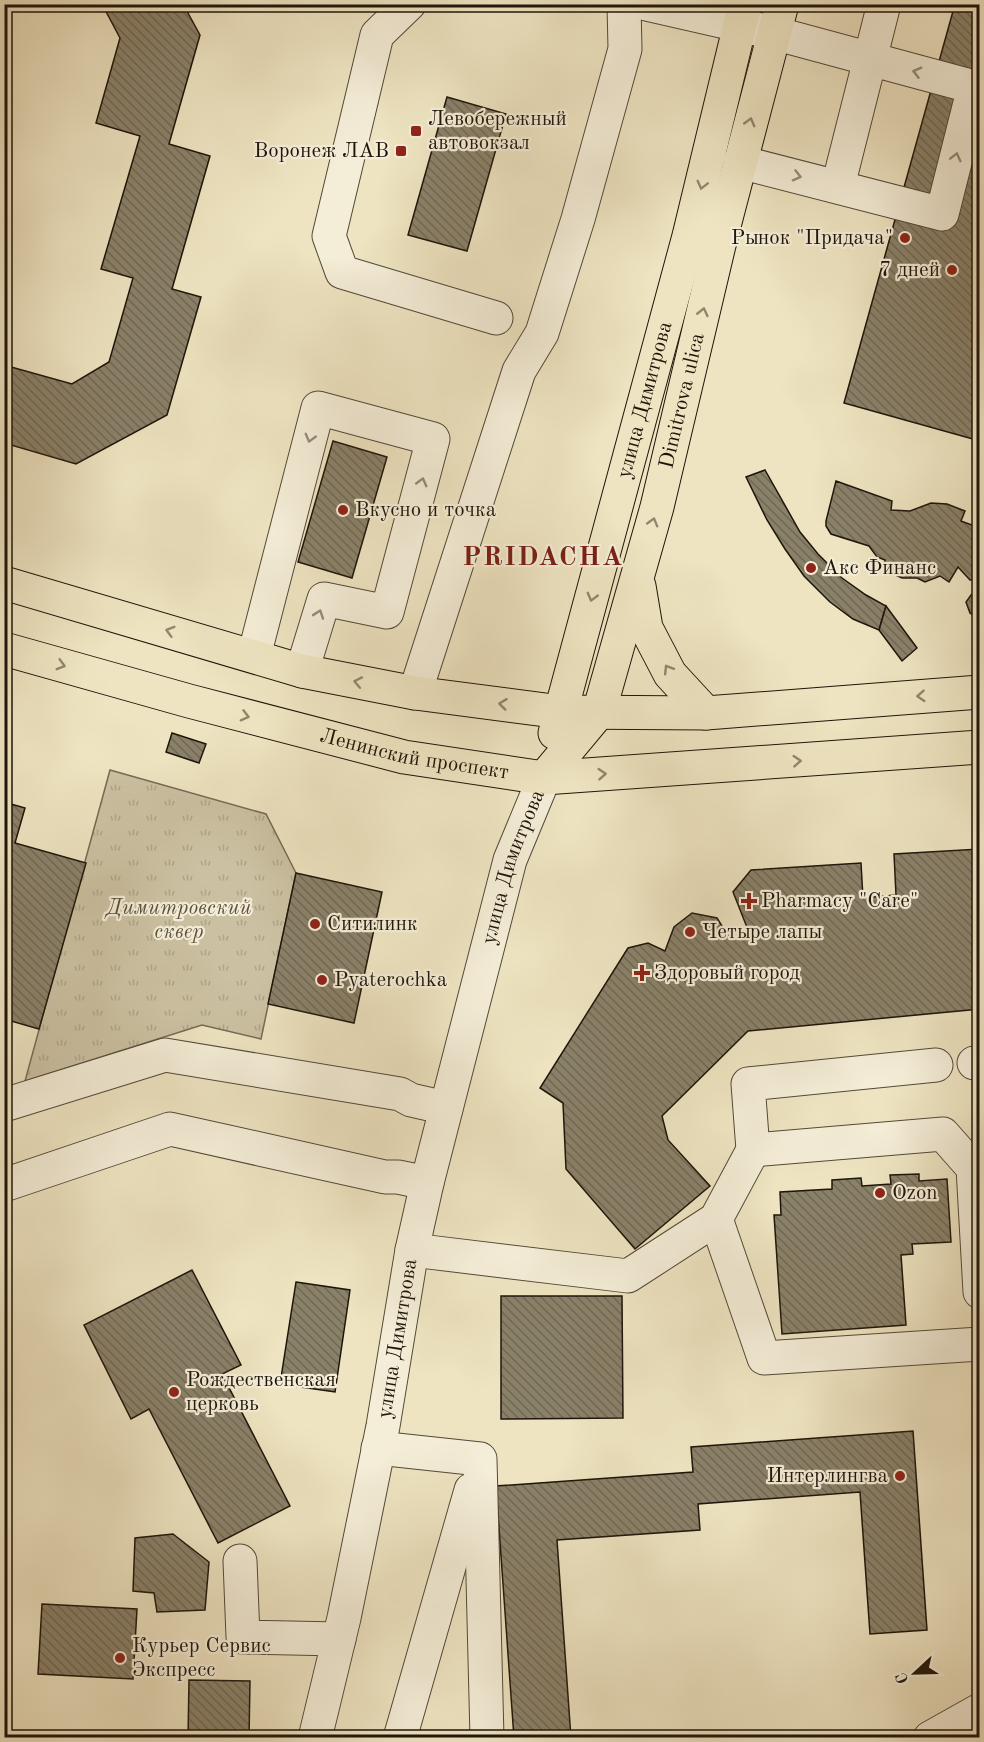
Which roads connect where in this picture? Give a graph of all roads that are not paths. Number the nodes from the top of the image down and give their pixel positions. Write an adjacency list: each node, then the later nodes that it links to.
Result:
1 (409, 4): 10 (street)
2 (624, 4): 17 (street)
3 (646, 4): 5 (street)
4 (884, 4): 7 (street)
5 (742, 15): 6 (street); 18 (main road, улица Димитрова, one-way to 18)
6 (778, 19): 7 (street); 8 (main road, Dimitrova ulica, one-way to 6)
7 (870, 59): 9 (street); 9 (street, one-way to 7)
8 (740, 162): 9 (street, one-way to 9); 11 (main road, Dimitrova ulica, one-way to 8)
9 (838, 186)
10 (496, 318)
11 (638, 578): 19 (main road, Dimitrova ulica); 20 (main road, one-way to 11)
12 (4, 583): 14 (main road, one-way to 12)
13 (4, 649): 22 (main road, Ленинский проспект, one-way to 22)
14 (254, 656): 15 (main road); 15 (street, one-way to 14)
15 (302, 671): 17 (main road, one-way to 15)
16 (980, 692): 20 (main road, one-way to 20)
17 (415, 693): 18 (main road, one-way to 17)
18 (561, 712): 19 (main road); 22 (main road, улица Димитрова)
19 (599, 712): 20 (main road); 22 (main road, Dimitrova ulica)
20 (706, 713)
21 (980, 747): 22 (main road, Ленинский проспект, one-way to 21)
22 (544, 778): 25 (street, улица Димитрова)
23 (936, 1065): 26 (street)
24 (4, 1105): 25 (street)
25 (446, 1108): 27 (street, улица Димитрова)
26 (753, 1150): 29 (street); 31 (street)
27 (427, 1183): 28 (street); 30 (street, улица Димитрова)
28 (4, 1185)
29 (716, 1219): 30 (street); 32 (street)
30 (412, 1250): 33 (street, улица Димитрова)
31 (980, 1292)
32 (980, 1344)
33 (378, 1448): 34 (street); 36 (street, улица Димитрова)
34 (480, 1459): 39 (street); 40 (street)
35 (240, 1561): 36 (street)
36 (339, 1639): 38 (street, улица Димитрова)
37 (980, 1710): 41 (street)
38 (315, 1737)
39 (400, 1737)
40 (487, 1737)
41 (930, 1737)

